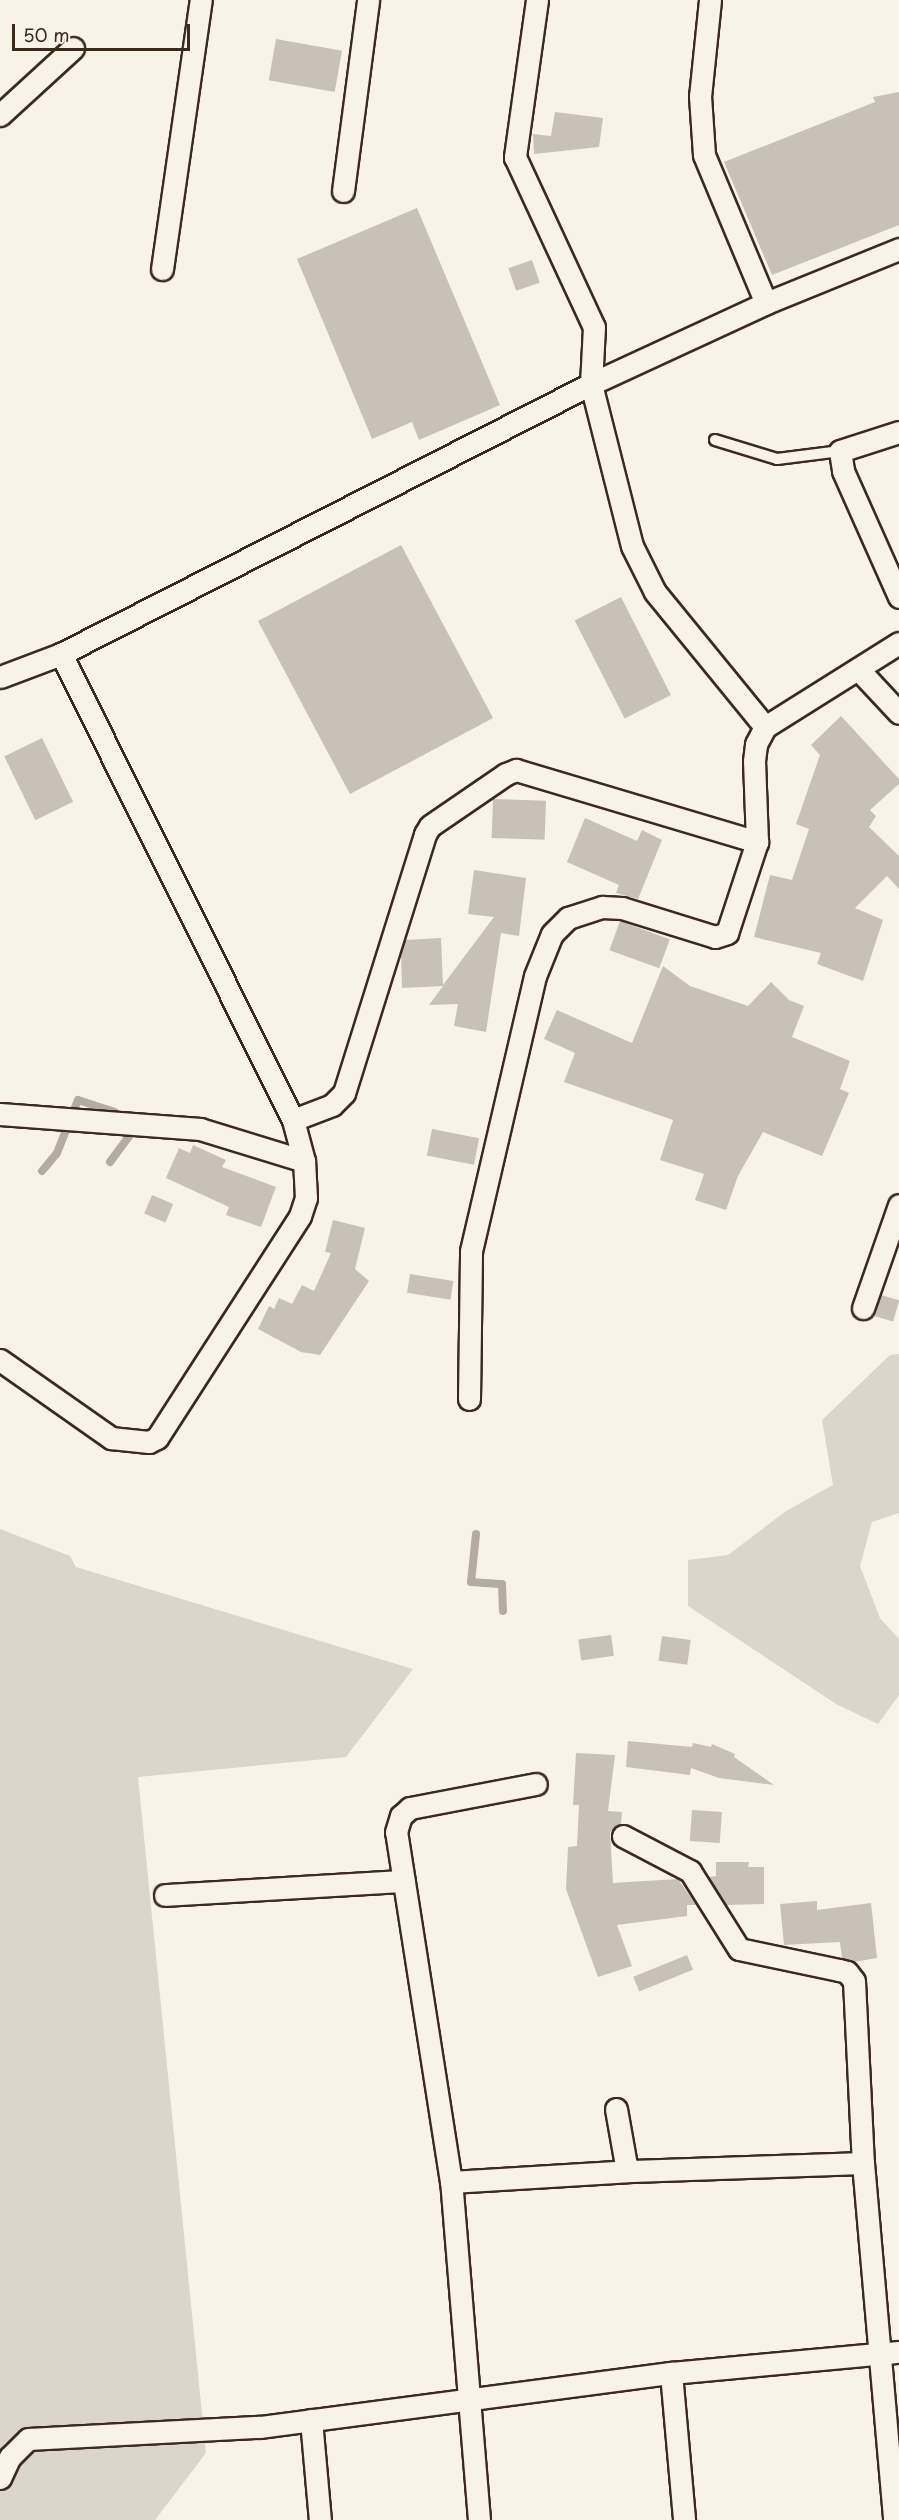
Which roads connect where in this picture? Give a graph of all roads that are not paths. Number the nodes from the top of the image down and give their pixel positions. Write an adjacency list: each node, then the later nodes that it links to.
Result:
1 (201, 0): 9 (street)
2 (368, 0): 7 (street)
3 (537, 0): 11 (street)
4 (710, 0): 10 (street)
5 (73, 48): 6 (street)
6 (0, 115)
7 (344, 191)
8 (899, 249): 10 (street)
9 (162, 269)
10 (766, 303): 11 (street)
11 (591, 384): 17 (street); 21 (street)
12 (899, 432): 14 (street)
13 (715, 440): 14 (lane)
14 (840, 451): 15 (street)
15 (899, 597)
16 (899, 643): 18 (street)
17 (61, 654): 19 (street); 24 (street)
18 (858, 669): 20 (street); 21 (street)
19 (0, 677)
20 (899, 713)
21 (765, 727): 22 (street)
22 (757, 842): 24 (street); 29 (street)
23 (0, 1114): 25 (street)
24 (293, 1120): 25 (street)
25 (304, 1161): 28 (street)
26 (899, 1205): 27 (street)
27 (863, 1308)
28 (0, 1360)
29 (469, 1399)
30 (536, 1784): 32 (street)
31 (623, 1836): 35 (street)
32 (404, 1881): 33 (street); 37 (street)
33 (165, 1895)
34 (616, 2109): 36 (street)
35 (863, 2163): 36 (street); 38 (street)
36 (632, 2171): 37 (street)
37 (451, 2182): 40 (street)
38 (890, 2353): 39 (street); 46 (street)
39 (671, 2373): 40 (street); 45 (street)
40 (468, 2398): 41 (street); 44 (street)
41 (311, 2420): 42 (street); 43 (street)
42 (0, 2478)
43 (320, 2520)
44 (479, 2520)
45 (684, 2520)
46 (894, 2520)

